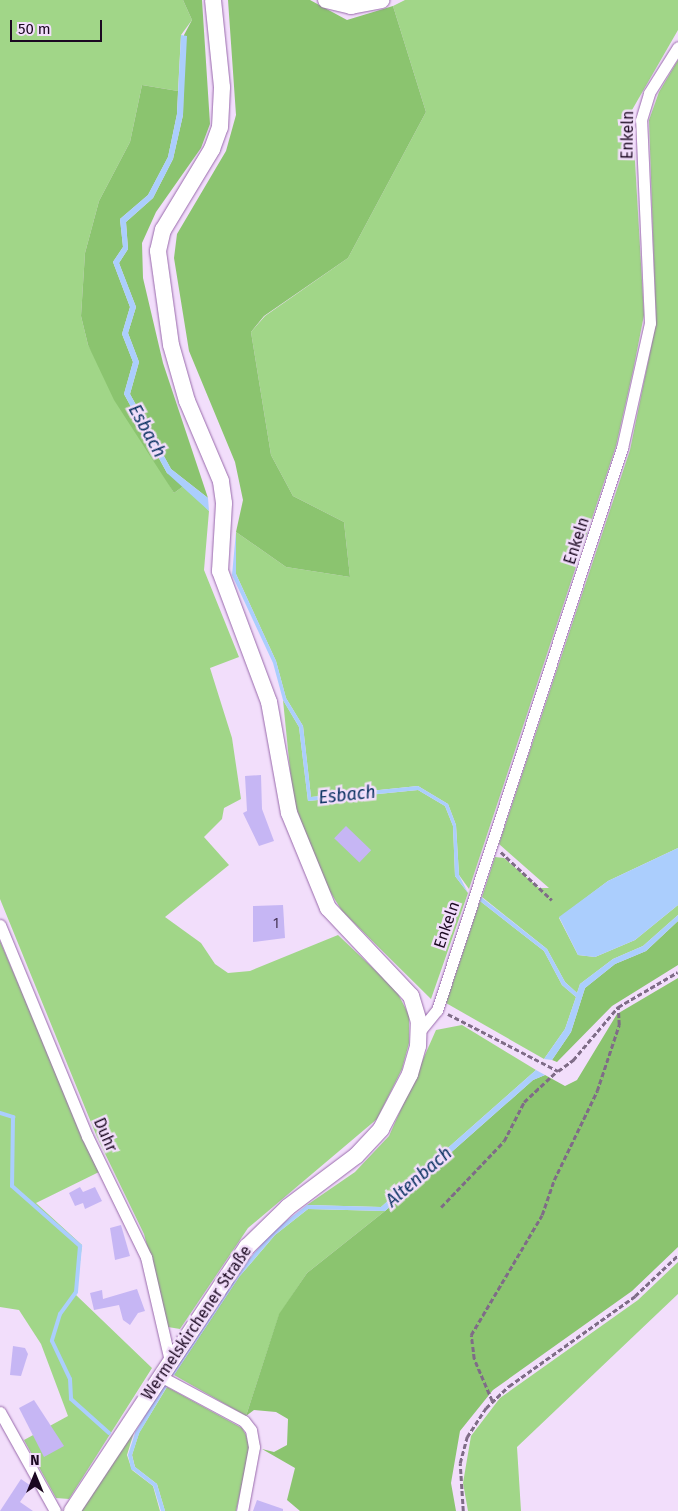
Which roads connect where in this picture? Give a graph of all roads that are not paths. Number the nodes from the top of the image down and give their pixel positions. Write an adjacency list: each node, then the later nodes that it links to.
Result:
1 (213, 0): 6 (street)
2 (326, 0): 3 (street)
3 (381, 0)
4 (678, 47): 6 (street, Enkeln)
5 (0, 925): 7 (street, Duhr)
6 (419, 1032): 7 (street, Wermelskirchener Straße)
7 (170, 1361): 8 (street, Wermelskirchener Straße)
8 (160, 1376): 11 (street, Wermelskirchener Straße); 12 (street)
9 (0, 1412): 10 (street)
10 (55, 1511)
11 (72, 1511)
12 (242, 1511)

